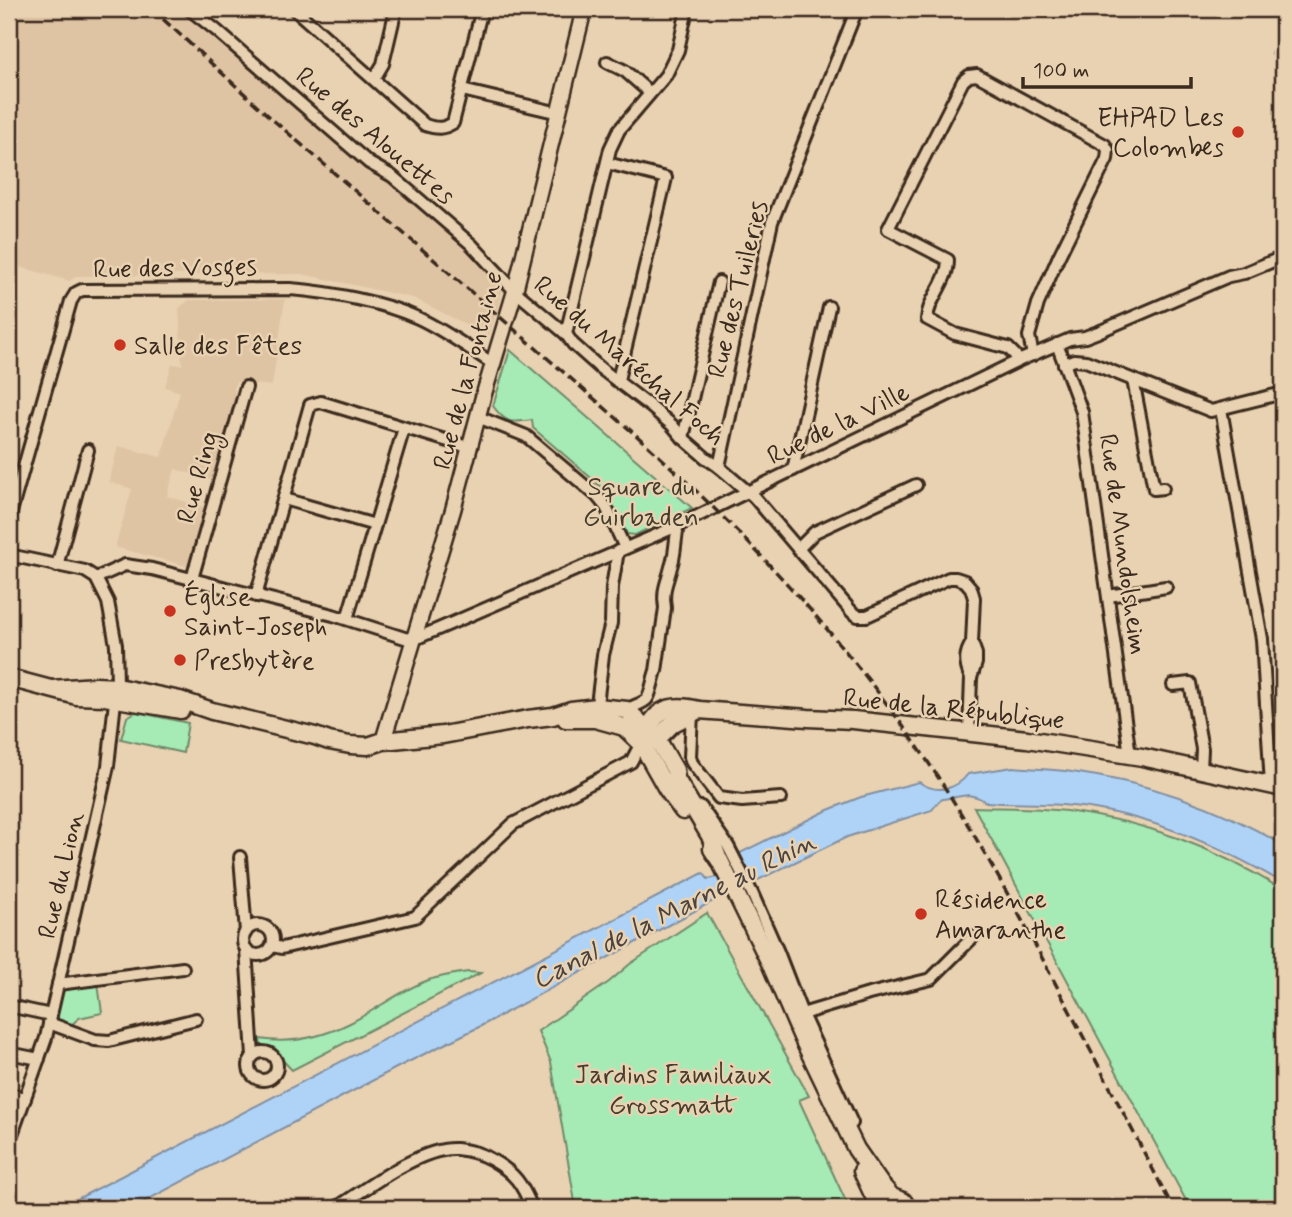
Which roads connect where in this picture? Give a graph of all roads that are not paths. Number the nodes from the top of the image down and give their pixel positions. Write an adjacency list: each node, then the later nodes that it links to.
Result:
1 (188, 9): 9 (street, Rue des Alouettes)
2 (195, 9): 9 (street, Rue des Alouettes)
3 (294, 9): 11 (street)
4 (396, 9): 11 (street)
5 (482, 9): 12 (street)
6 (584, 9): 14 (street, Rue de la Fontaine)
7 (687, 9): 13 (street)
8 (857, 9): 38 (street, Rue des Tuileries)
9 (203, 19): 18 (street, Rue des Alouettes)
10 (607, 62): 13 (street)
11 (374, 79): 12 (street)
12 (462, 90): 14 (street)
13 (650, 93): 15 (street)
14 (559, 113): 18 (street, Rue de la Fontaine)
15 (607, 163): 20 (street); 28 (street)
16 (1283, 257): 22 (street, Rue de la Ville)
17 (719, 282): 35 (street)
18 (515, 290): 20 (street, Rue du Maréchal Foch); 26 (street, Rue de la Fontaine)
19 (829, 307): 39 (street)
20 (566, 334): 28 (street, Rue du Maréchal Foch)
21 (1029, 336): 23 (street); 23 (street); 24 (street)
22 (1057, 344): 24 (street, Rue de la Ville); 27 (street, Rue de Mundolsheim)
23 (1008, 348): 25 (street)
24 (1033, 355): 25 (street, Rue de la Ville)
25 (1018, 361): 39 (street, Rue de la Ville)
26 (493, 364): 33 (street, Rue de la Fontaine); 44 (street, Rue des Vosges)
27 (1064, 364): 29 (street); 55 (street, Rue de Mundolsheim)
28 (618, 380): 35 (street, Rue du Maréchal Foch)
29 (1133, 380): 32 (street); 41 (street)
30 (246, 387): 52 (street, Rue Ring)
31 (1283, 393): 32 (street)
32 (1220, 410): 69 (street)
33 (478, 417): 36 (street, Rue de la Fontaine); 48 (street)
34 (404, 428): 36 (street); 43 (street); 45 (street)
35 (682, 438): 38 (street, Rue du Maréchal Foch)
36 (471, 447): 57 (street, Rue de la Fontaine)
37 (88, 450): 50 (street)
38 (719, 467): 42 (street, Rue du Maréchal Foch)
39 (793, 470): 42 (street, Rue de la Ville)
40 (915, 485): 47 (street)
41 (1164, 488)
42 (748, 492): 46 (street, Rue de la Ville); 47 (street, Rue du Maréchal Foch)
43 (284, 499): 45 (street); 54 (street)
44 (9, 519)
45 (375, 525): 56 (street)
46 (675, 527): 48 (street, Rue de la Ville); 61 (street)
47 (798, 549): 64 (street, Rue du Maréchal Foch)
48 (622, 550): 57 (street, Rue de la Ville); 63 (street)
49 (9, 555): 50 (street)
50 (57, 566): 51 (street)
51 (96, 578): 52 (street); 60 (street, Rue du Lion)
52 (192, 579): 54 (street)
53 (1166, 587): 55 (street)
54 (256, 596): 56 (street)
55 (1108, 596): 67 (street, Rue de Mundolsheim)
56 (346, 619): 57 (street)
57 (414, 640): 66 (street, Rue de la Fontaine)
58 (9, 678): 60 (main road)
59 (1173, 685): 68 (street)
60 (116, 693): 66 (main road); 79 (street, Rue du Lion)
61 (627, 710): 63 (main road); 65 (main road)
62 (695, 712): 64 (main road, Rue de la République); 65 (main road); 70 (street)
63 (596, 713): 65 (main road); 66 (main road)
64 (969, 733): 67 (main road, Rue de la République)
65 (648, 737): 71 (main road); 71 (main road); 76 (street)
66 (383, 741)
67 (1130, 755): 68 (main road, Rue de la République)
68 (1201, 770): 69 (main road, Rue de la République)
69 (1277, 787)
70 (782, 798)
71 (723, 856): 73 (main road)
72 (240, 857): 74 (street)
73 (745, 896): 81 (street); 90 (main road)
74 (246, 932): 76 (street); 77 (street)
75 (974, 937): 81 (street)
76 (272, 946): 77 (street)
77 (246, 949): 85 (street)
78 (183, 968): 79 (street)
79 (58, 984): 82 (street, Rue du Lion)
80 (9, 1006): 82 (street)
81 (802, 1014): 90 (street)
82 (50, 1019): 83 (street); 86 (street, Rue du Lion)
83 (196, 1019)
84 (9, 1053): 86 (street)
85 (253, 1056)
86 (38, 1059): 88 (street, Rue du Lion)
87 (9, 1093): 88 (street)
88 (24, 1099): 89 (street, Rue du Lion)
89 (9, 1143)
90 (856, 1149): 91 (main road)
91 (881, 1203): 94 (main road)
92 (336, 1208): 93 (street)
93 (532, 1208)
94 (908, 1208)

